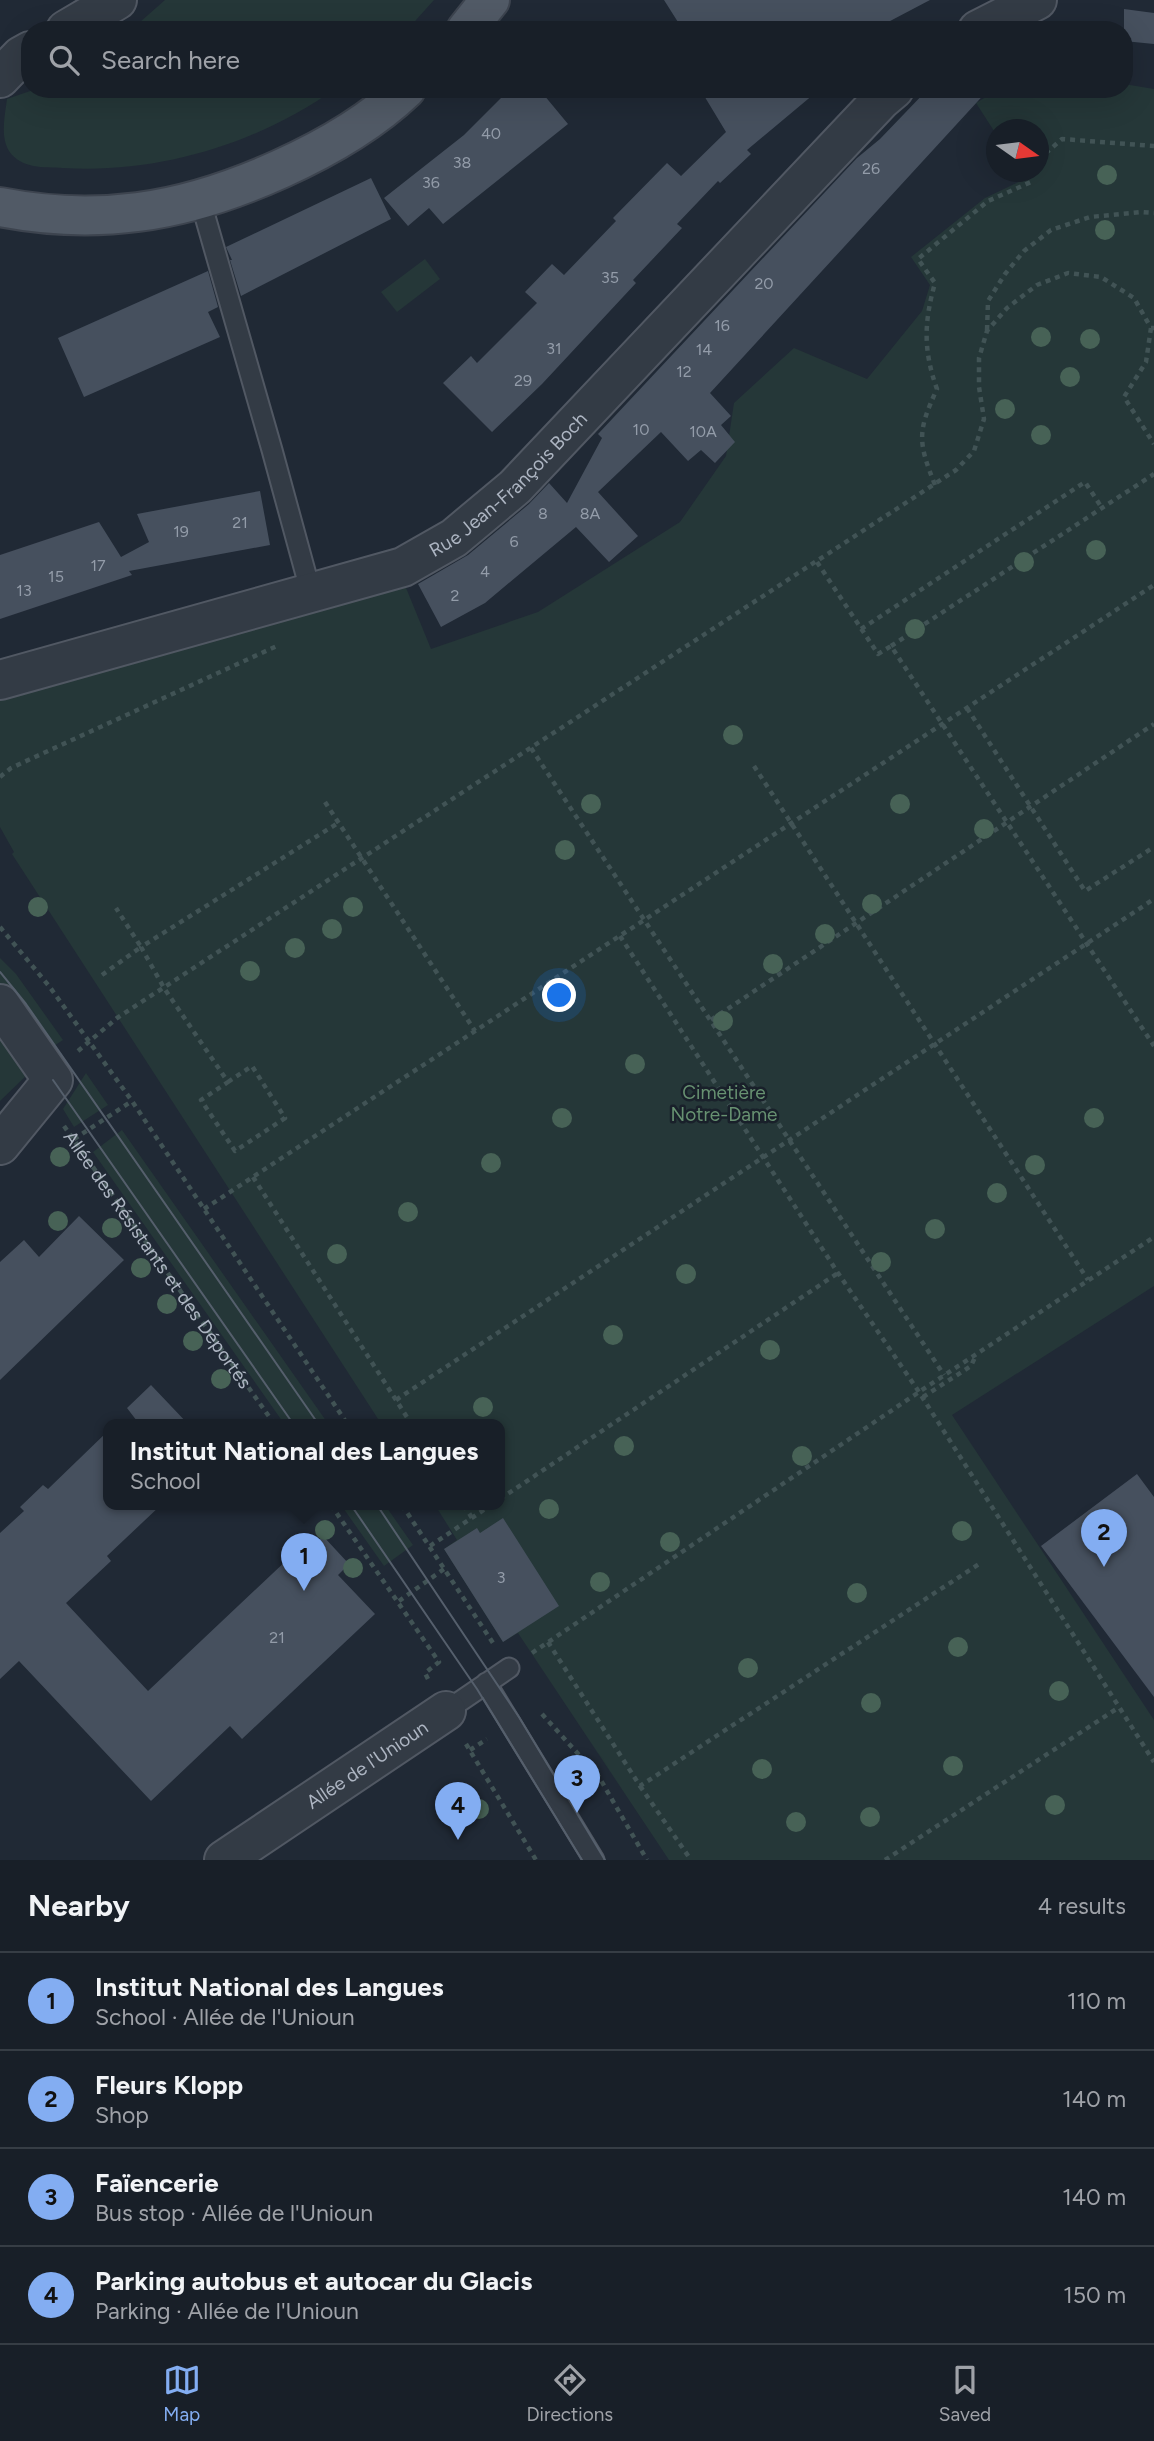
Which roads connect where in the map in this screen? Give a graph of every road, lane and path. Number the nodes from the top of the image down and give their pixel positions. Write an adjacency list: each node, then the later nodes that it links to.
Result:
1 (117, 0): 4 (street)
2 (490, 0): 5 (main road)
3 (1037, 0): 6 (street)
4 (81, 21)
5 (473, 21)
6 (996, 21)
7 (21, 56): 8 (street)
8 (0, 78)
9 (394, 98): 14 (main road)
10 (883, 98): 25 (street, Rue Jean-François Boch)
11 (1154, 146): 12 (path)
12 (1049, 150)
13 (1031, 182): 21 (path)
14 (200, 199): 15 (main road); 25 (lane)
15 (0, 207)
16 (1154, 213): 18 (path)
17 (1153, 328): 18 (path); 19 (path)
18 (987, 331): 21 (path)
19 (1154, 444)
20 (1154, 474): 22 (path)
21 (935, 485): 23 (path)
22 (1102, 508): 26 (path); 28 (path)
23 (817, 562): 26 (path); 33 (path)
24 (1154, 585): 30 (path)
25 (311, 593): 29 (street, Rue Jean-François Boch)
26 (861, 629): 28 (path)
27 (290, 640): 35 (path)
28 (891, 646): 32 (path)
29 (0, 680)
30 (967, 708): 32 (path); 37 (path)
31 (1154, 724): 37 (path)
32 (942, 725): 38 (path); 40 (path)
33 (531, 748): 42 (path); 45 (path)
34 (754, 766): 40 (path)
35 (0, 777)
36 (325, 802): 39 (path)
37 (1031, 806): 38 (path); 41 (path)
38 (1006, 822): 46 (path); 49 (path)
39 (338, 823): 42 (path); 50 (path)
40 (791, 823): 45 (path); 46 (path)
41 (1154, 847)
42 (362, 858): 52 (path); 55 (path)
43 (1154, 899): 49 (path)
44 (116, 908): 50 (path)
45 (644, 919): 48 (path); 54 (path)
46 (856, 922): 54 (path); 57 (path)
47 (0, 927): 56 (path)
48 (620, 936): 55 (path); 65 (path)
49 (1086, 944): 57 (path); 58 (path)
50 (141, 947): 51 (path); 52 (path)
51 (102, 975)
52 (164, 988): 56 (path); 59 (path)
53 (0, 1004): 60 (street)
54 (710, 1020): 63 (path)
55 (475, 1031): 66 (path)
56 (88, 1040): 61 (path)
57 (935, 1044): 63 (path); 70 (path)
58 (1154, 1046)
59 (228, 1082): 59 (path)
60 (47, 1087): 62 (path, Allée des Résistants et des Déportés); 64 (street)
61 (132, 1101): 62 (path); 67 (path)
62 (74, 1139): 75 (path, Allée des Résistants et des Déportés)
63 (789, 1140): 65 (path); 72 (path)
64 (0, 1145)
65 (763, 1158): 69 (path); 74 (path)
66 (253, 1177): 67 (path); 74 (path)
67 (204, 1209): 76 (path)
68 (1154, 1237): 70 (path)
69 (838, 1273): 73 (path); 78 (path)
70 (1088, 1280): 71 (path)
71 (976, 1354): 72 (path); 73 (path)
72 (944, 1375): 73 (path)
73 (921, 1394): 88 (path); 92 (path)
74 (396, 1400): 77 (path)
75 (271, 1419)
76 (344, 1419)
77 (408, 1419)
78 (505, 1496)
79 (335, 1510): 87 (path)
80 (405, 1510): 84 (path)
81 (467, 1510): 83 (path)
82 (484, 1510): 83 (path)
83 (472, 1518): 84 (path)
84 (430, 1546): 86 (path)
85 (982, 1562): 95 (path)
86 (444, 1569): 87 (path); 89 (path)
87 (399, 1601): 90 (path)
88 (548, 1642): 89 (path); 95 (path)
89 (509, 1668): 91 (lane, Allée de l'Unioun); 99 (path)
90 (425, 1673)
91 (486, 1684): 93 (lane, Allée de l'Unioun); 98 (lane)
92 (1118, 1708): 94 (path); 101 (path)
93 (446, 1711): 96 (street, Allée de l'Unioun); 97 (path)
94 (1154, 1762)
95 (640, 1786): 100 (path)
96 (224, 1860)
97 (536, 1860)
98 (594, 1860)
99 (648, 1860)
100 (691, 1860)
101 (886, 1860)

